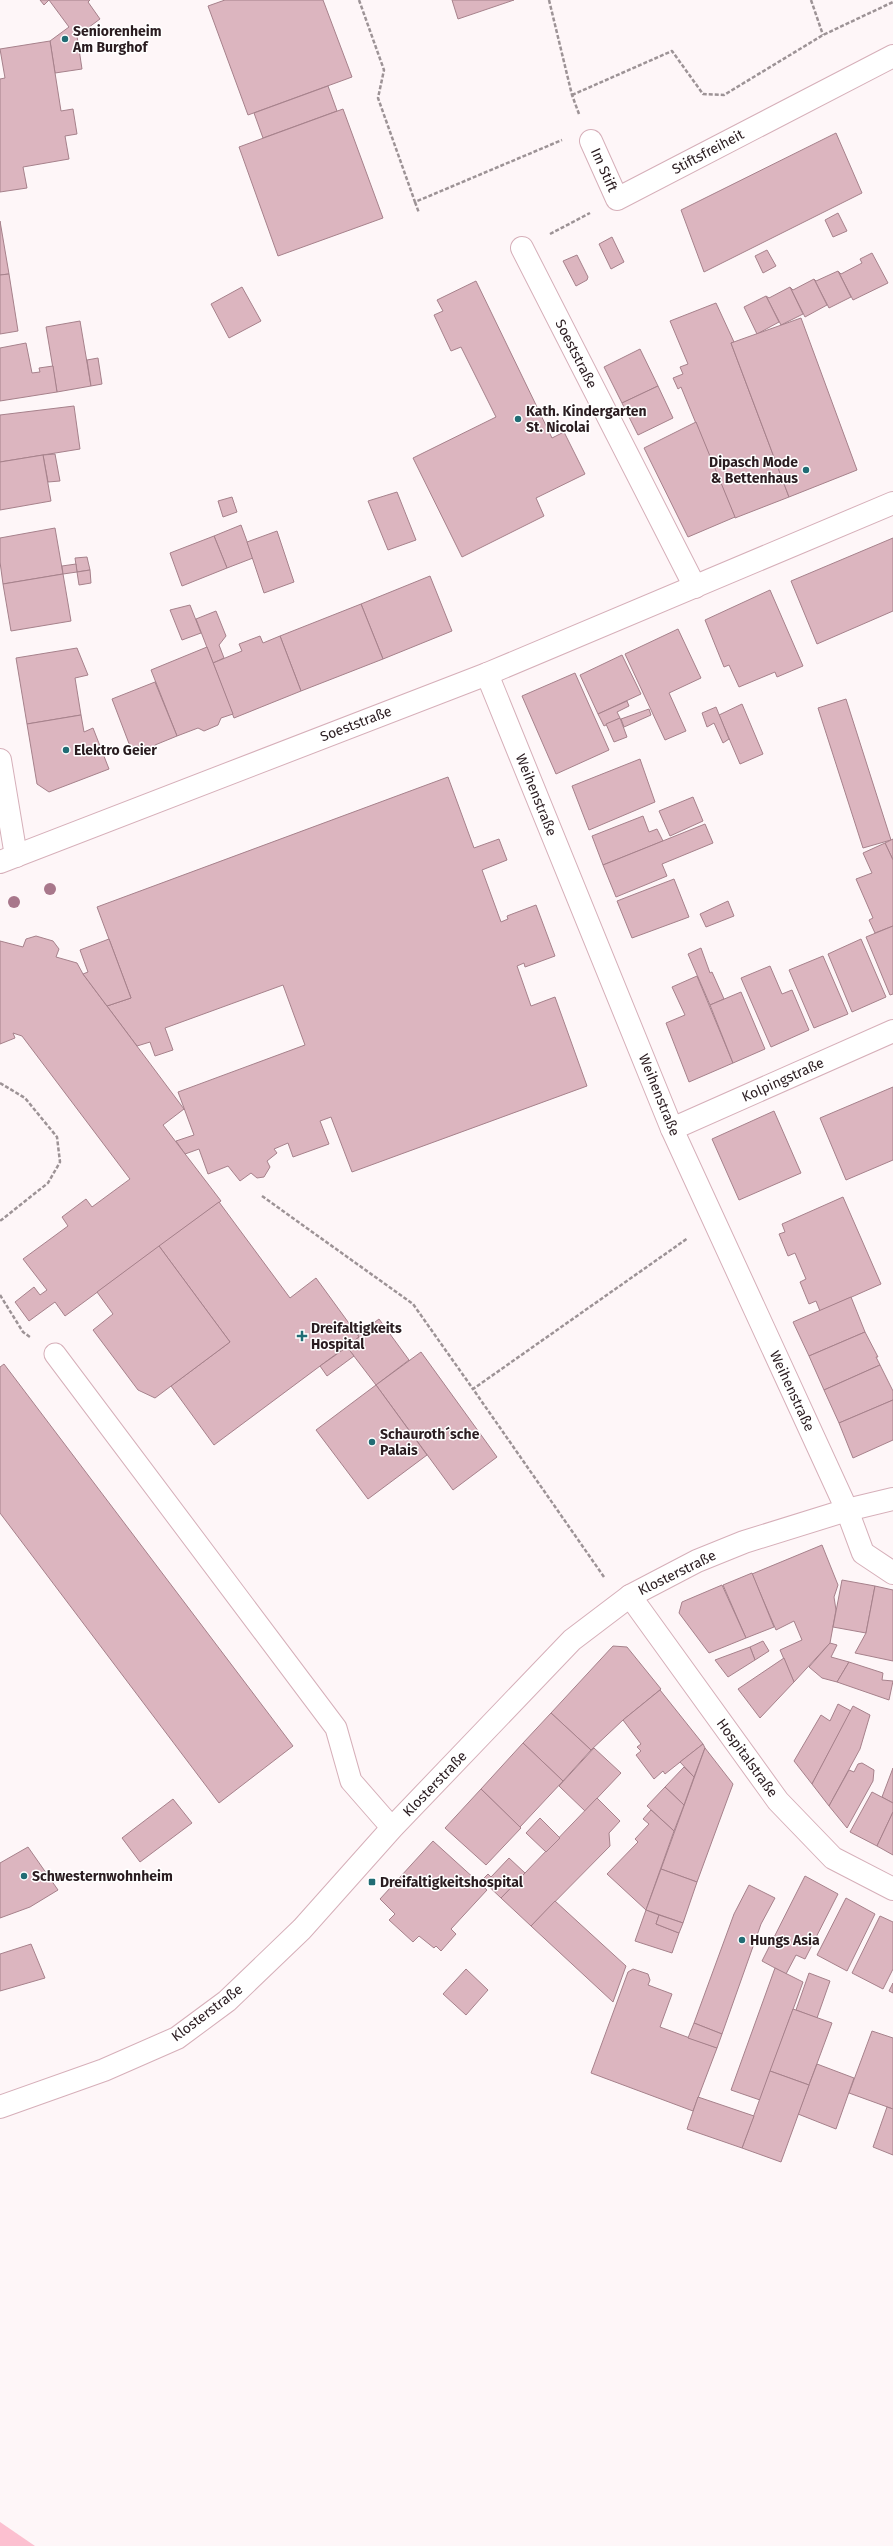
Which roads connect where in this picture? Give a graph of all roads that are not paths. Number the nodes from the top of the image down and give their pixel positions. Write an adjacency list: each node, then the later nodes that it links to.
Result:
1 (893, 56): 3 (street, Stiftsfreiheit)
2 (588, 135): 3 (street, Im Stift)
3 (617, 199)
4 (522, 248): 6 (street, Soeststraße)
5 (893, 503): 6 (street, Soeststraße)
6 (695, 587): 7 (street, Soeststraße)
7 (487, 674): 9 (street, Soeststraße); 11 (street, Weihenstraße)
8 (0, 760): 9 (street)
9 (8, 859)
10 (893, 1031): 11 (street, Kolpingstraße)
11 (672, 1129): 14 (street, Weihenstraße)
12 (55, 1354): 17 (lane)
13 (893, 1499): 14 (street, Klosterstraße)
14 (847, 1510): 15 (street, Weihenstraße); 16 (street, Klosterstraße)
15 (893, 1573)
16 (626, 1599): 17 (street, Klosterstraße); 18 (street, Hospitalstraße)
17 (392, 1828): 19 (street, Klosterstraße)
18 (893, 1889)
19 (0, 2107)

